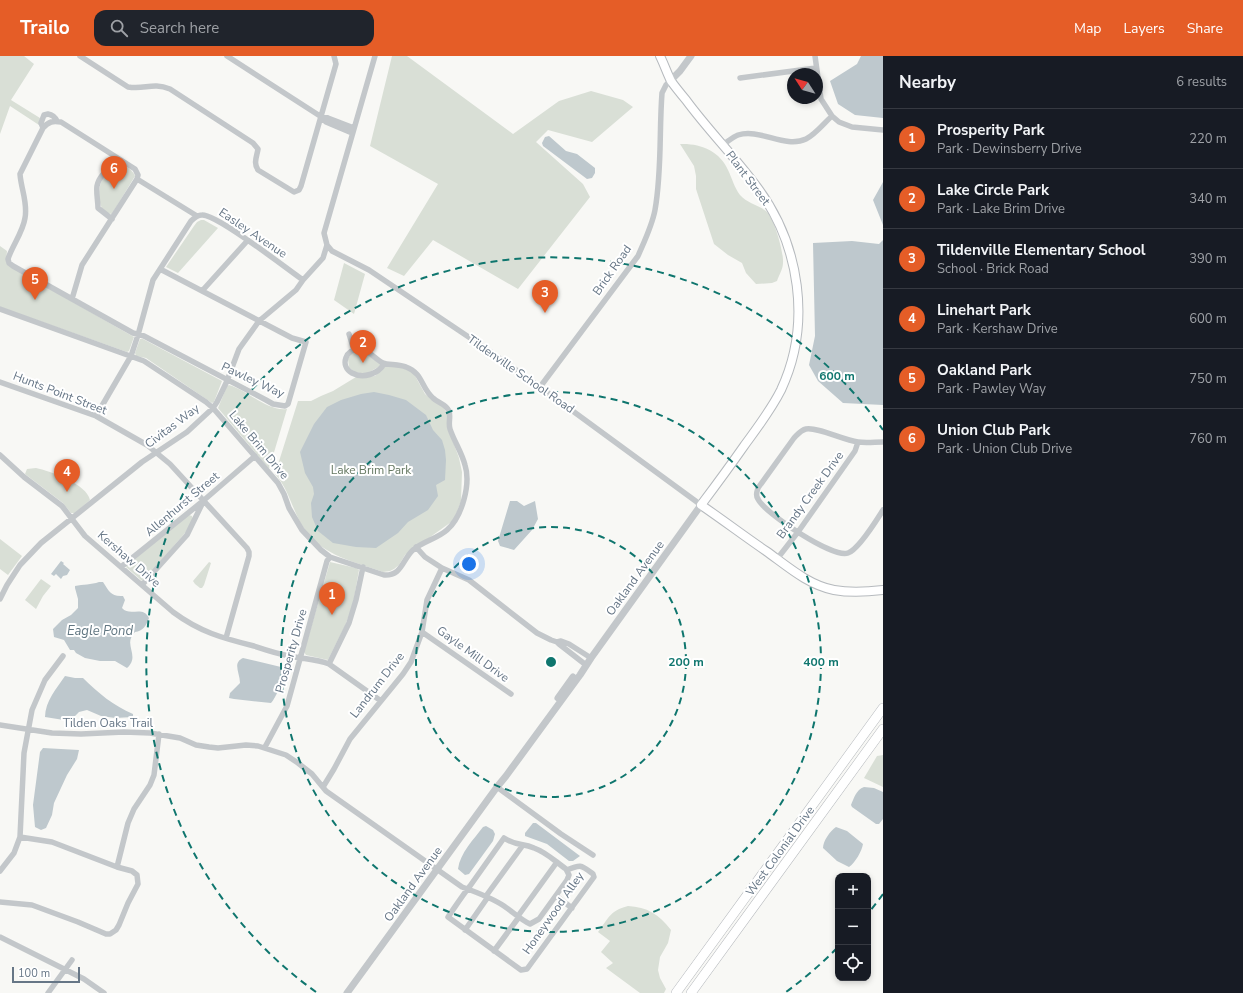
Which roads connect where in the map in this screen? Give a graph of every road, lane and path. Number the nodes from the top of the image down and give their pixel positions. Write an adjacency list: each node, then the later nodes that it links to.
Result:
1 (80, 56): 13 (street)
2 (227, 56): 13 (street)
3 (334, 56): 13 (street)
4 (375, 56): 16 (street)
5 (660, 56): 11 (main road, Plant Street)
6 (690, 56): 11 (street)
7 (815, 56): 8 (street)
8 (816, 68)
9 (787, 72): 10 (street)
10 (740, 78)
11 (671, 80): 17 (main road, Plant Street); 37 (street, Brick Road)
12 (823, 102): 14 (street)
13 (320, 116): 16 (street)
14 (832, 116): 15 (street); 17 (street)
15 (883, 130)
16 (353, 131): 23 (street)
17 (722, 145): 46 (main road, Plant Street)
18 (119, 159): 19 (street); 21 (street); 27 (street, Pawley Way)
19 (138, 179): 20 (street, Easley Avenue); 21 (street)
20 (197, 216): 22 (street, Easley Avenue); 24 (street)
21 (112, 219): 27 (street)
22 (248, 240): 25 (street, Easley Avenue); 26 (street)
23 (327, 245): 25 (street, Civitas Way); 37 (street, Tildenville School Road)
24 (160, 269): 26 (street, Pawley Way); 31 (street)
25 (303, 280): 29 (street, Civitas Way)
26 (202, 291): 29 (street, Pawley Way)
27 (72, 299): 31 (street, Pawley Way)
28 (0, 309): 33 (street, Lake Brim Drive)
29 (259, 321): 35 (street, Civitas Way); 35 (street, Pawley Way)
30 (349, 334): 32 (street)
31 (138, 335): 33 (street); 35 (street, Pawley Way)
32 (354, 350): 34 (street); 34 (street)
33 (130, 356): 38 (street, Lake Brim Drive); 39 (street)
34 (384, 364): 50 (street, Lake Brim Drive)
35 (227, 381): 38 (street, Civitas Way)
36 (0, 382): 39 (street, Hunts Point Street)
37 (540, 387): 46 (street, Tildenville School Road)
38 (213, 408): 42 (street, Civitas Way); 44 (street, Lake Brim Drive)
39 (96, 416): 42 (street, Hunts Point Street)
40 (858, 442): 41 (street); 49 (street, Brandy Creek Drive); 49 (street)
41 (883, 442)
42 (157, 453): 45 (street, Hunts Point Street); 48 (street, Civitas Way)
43 (0, 455): 48 (street, Kershaw Drive)
44 (255, 456): 45 (street, Allenhurst Street); 51 (street, Lake Brim Drive)
45 (204, 501): 53 (street, Allenhurst Street); 56 (street); 60 (street, Hunts Point Street)
46 (701, 505): 52 (main road, Tildenville School Road); 64 (street, Oakland Avenue)
47 (883, 510): 49 (street)
48 (72, 518): 53 (street, Kershaw Drive); 58 (street, Civitas Way)
49 (798, 532): 52 (street, Brandy Creek Drive)
50 (416, 548): 54 (street, Lake Brim Drive); 55 (street)
51 (330, 557): 54 (street, Lake Brim Drive); 63 (street, Prosperity Drive)
52 (777, 559): 57 (main road, Tildenville School Road)
53 (121, 567): 56 (street, Kershaw Drive)
54 (363, 567): 65 (street)
55 (442, 568): 59 (street, Landrum Drive); 61 (street)
56 (142, 585): 60 (street, Kershaw Drive)
57 (883, 590)
58 (0, 599)
59 (422, 632): 67 (street, Gayle Mill Drive); 68 (street, Landrum Drive)
60 (226, 638): 63 (street, Kershaw Drive)
61 (557, 642): 64 (street); 66 (street)
62 (63, 656): 72 (street)
63 (300, 657): 65 (street); 74 (street, Prosperity Drive)
64 (591, 658): 66 (street, Oakland Avenue)
65 (329, 664): 68 (street)
66 (586, 665): 76 (street, Oakland Avenue)
67 (511, 694)
68 (381, 701): 75 (street, Landrum Drive)
69 (883, 708): 80 (highway, West Colonial Drive)
70 (0, 725): 72 (street, Tilden Oaks Trail)
71 (883, 729): 82 (highway, West Colonial Drive)
72 (28, 730): 73 (street, Tilden Oaks Trail); 77 (street)
73 (159, 734): 74 (street, Tilden Oaks Trail); 83 (street)
74 (265, 747): 75 (street, Tilden Oaks Trail)
75 (323, 787): 84 (street, Tilden Oaks Trail)
76 (496, 787): 79 (street); 84 (street, Oakland Avenue)
77 (20, 837): 83 (street); 86 (street)
78 (523, 845): 81 (street); 87 (street); 89 (street)
79 (593, 855)
80 (775, 857): 82 (street); 101 (highway, West Colonial Drive)
81 (557, 862): 85 (street); 92 (street)
82 (784, 864): 102 (highway, West Colonial Drive)
83 (117, 867): 90 (street)
84 (437, 869): 87 (street, Tilden Oaks Trail); 100 (street, Oakland Avenue)
85 (567, 870): 88 (street); 91 (street, Honeywood Alley)
86 (0, 871)
87 (467, 889): 89 (street, Tilden Oaks Trail); 93 (street, Honeywood Alley)
88 (556, 896): 91 (street); 92 (street)
89 (487, 897): 92 (street, Tilden Oaks Trail); 93 (street)
90 (0, 902)
91 (572, 908): 95 (street, Honeywood Alley)
92 (518, 916): 95 (street)
93 (465, 930): 95 (street, Honeywood Alley)
94 (1, 939): 97 (street)
95 (494, 951)
96 (72, 960): 97 (street)
97 (65, 970): 98 (street); 99 (street)
98 (48, 993)
99 (104, 993)
100 (347, 993)
101 (676, 993)
102 (691, 993)

